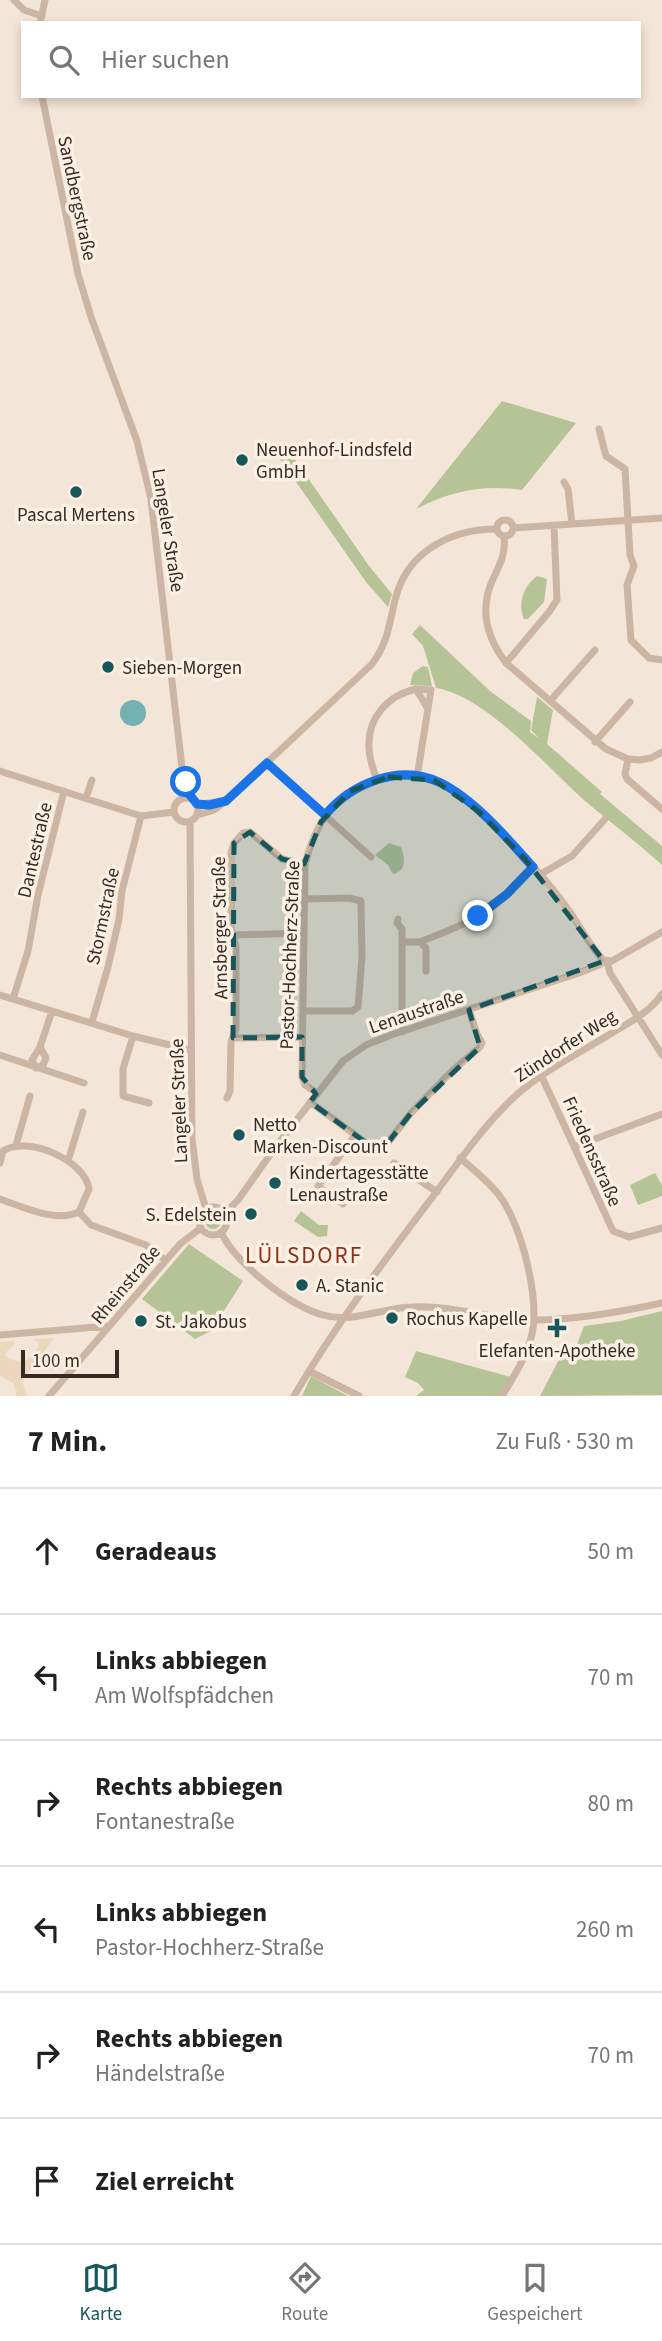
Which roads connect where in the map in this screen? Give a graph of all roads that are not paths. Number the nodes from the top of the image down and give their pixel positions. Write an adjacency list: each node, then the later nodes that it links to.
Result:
1 (13, 0): 3 (street)
2 (46, 0): 3 (street)
3 (41, 19)
4 (42, 98): 5 (street, Sandbergstraße)
5 (87, 306): 26 (street, Langeler Straße)
6 (600, 429): 9 (street)
7 (564, 482): 10 (street)
8 (662, 518): 9 (street)
9 (629, 520): 10 (street); 16 (street)
10 (572, 524): 11 (street)
11 (554, 526): 12 (street); 17 (street)
12 (513, 528): 13 (street); 14 (street)
13 (496, 529): 14 (street); 25 (street)
14 (504, 536): 17 (street)
15 (596, 650): 19 (street)
16 (662, 660)
17 (506, 663): 19 (street)
18 (416, 689): 21 (street); 21 (street); 29 (street)
19 (550, 701): 22 (street)
20 (629, 702): 22 (street)
21 (428, 709): 28 (street)
22 (595, 742): 24 (street)
23 (662, 752): 24 (street)
24 (628, 759): 36 (street)
25 (267, 763): 34 (street); 39 (street)
26 (182, 768): 33 (street, Langeler Straße); 35 (street, Langeler Straße)
27 (0, 771): 31 (street)
28 (417, 777): 29 (street, Pastor-Hochherz-Straße); 45 (street, Pastor-Hochherz-Straße)
29 (377, 779): 39 (street, Pastor-Hochherz-Straße)
30 (92, 780): 32 (street)
31 (64, 791): 32 (street); 58 (street, Dantestraße)
32 (86, 798): 40 (street)
33 (181, 799): 35 (street); 37 (street)
34 (226, 801): 35 (street); 38 (street)
35 (195, 802): 38 (street)
36 (662, 809)
37 (174, 812): 40 (street); 42 (street)
38 (198, 815): 42 (street)
39 (325, 815): 43 (street); 44 (street, Pastor-Hochherz-Straße)
40 (141, 816): 63 (street, Stormstraße)
41 (605, 819): 46 (street)
42 (190, 822): 68 (street, Langeler Straße)
43 (371, 857)
44 (305, 864): 47 (street, Pastor-Hochherz-Straße); 51 (street, Arnsberger Straße)
45 (533, 867): 46 (street, Pastor-Hochherz-Straße); 53 (street)
46 (540, 875): 54 (street, Pastor-Hochherz-Straße)
47 (304, 899): 50 (street, Pastor-Hochherz-Straße); 61 (street)
48 (398, 919): 52 (street)
49 (662, 932): 54 (street, Lenaustraße)
50 (303, 933): 51 (street); 61 (street, Pastor-Hochherz-Straße)
51 (233, 934): 67 (street, Arnsberger Straße)
52 (402, 942): 53 (street); 64 (street)
53 (420, 942): 55 (street)
54 (607, 961): 59 (street, Lenaustraße); 62 (street, Pastor-Hochherz-Straße)
55 (426, 971)
56 (662, 994): 62 (street, Zündorfer Weg)
57 (0, 995): 58 (street)
58 (13, 999): 60 (street)
59 (469, 1010): 64 (street, Lenaustraße); 81 (street)
60 (52, 1011): 63 (street); 71 (street)
61 (303, 1011): 66 (street, Pastor-Hochherz-Straße)
62 (639, 1016): 70 (street, Pastor-Hochherz-Straße); 72 (street, Zündorfer Weg)
63 (92, 1023): 65 (street)
64 (402, 1032): 74 (street, Lenaustraße)
65 (133, 1036): 68 (street); 78 (street)
66 (302, 1037): 67 (street); 74 (street, Pastor-Hochherz-Straße)
67 (233, 1038): 76 (street, Arnsberger Straße)
68 (190, 1050): 92 (street, Langeler Straße)
69 (0, 1055): 71 (street)
70 (662, 1055)
71 (36, 1068): 73 (street)
72 (541, 1075): 83 (street, Friedensstraße); 85 (street, Zündorfer Weg)
73 (84, 1083)
74 (317, 1093): 77 (street, Lenaustraße)
75 (30, 1096): 82 (street)
76 (226, 1098)
77 (310, 1101): 81 (street); 94 (street, Lenaustraße)
78 (149, 1102)
79 (83, 1112): 86 (street)
80 (662, 1114): 83 (street)
81 (355, 1135): 91 (street)
82 (16, 1145): 84 (street); 86 (street)
83 (576, 1146): 96 (street, Friedensstraße)
84 (2, 1150): 87 (street)
85 (460, 1157): 89 (street, Zündorfer Weg); 101 (street)
86 (68, 1161): 93 (street)
87 (0, 1163)
88 (394, 1163): 89 (street)
89 (437, 1192): 100 (street, Zündorfer Weg)
90 (0, 1199): 93 (street)
91 (343, 1204)
92 (206, 1209): 94 (street); 95 (street)
93 (79, 1212): 98 (street)
94 (224, 1214): 97 (street)
95 (201, 1228): 97 (street); 98 (street, Rheinstraße)
96 (662, 1228)
97 (221, 1232): 100 (street)
98 (165, 1261): 102 (street, Rheinstraße)
99 (662, 1303): 101 (street)
100 (342, 1318): 101 (street); 104 (street, Zündorfer Weg)
101 (534, 1320): 108 (street)
102 (108, 1326): 103 (street); 105 (street, Rheinstraße)
103 (0, 1335)
104 (309, 1371): 106 (street, Zündorfer Weg); 107 (street)
105 (49, 1396)
106 (294, 1396)
107 (359, 1396)
108 (502, 1396)

